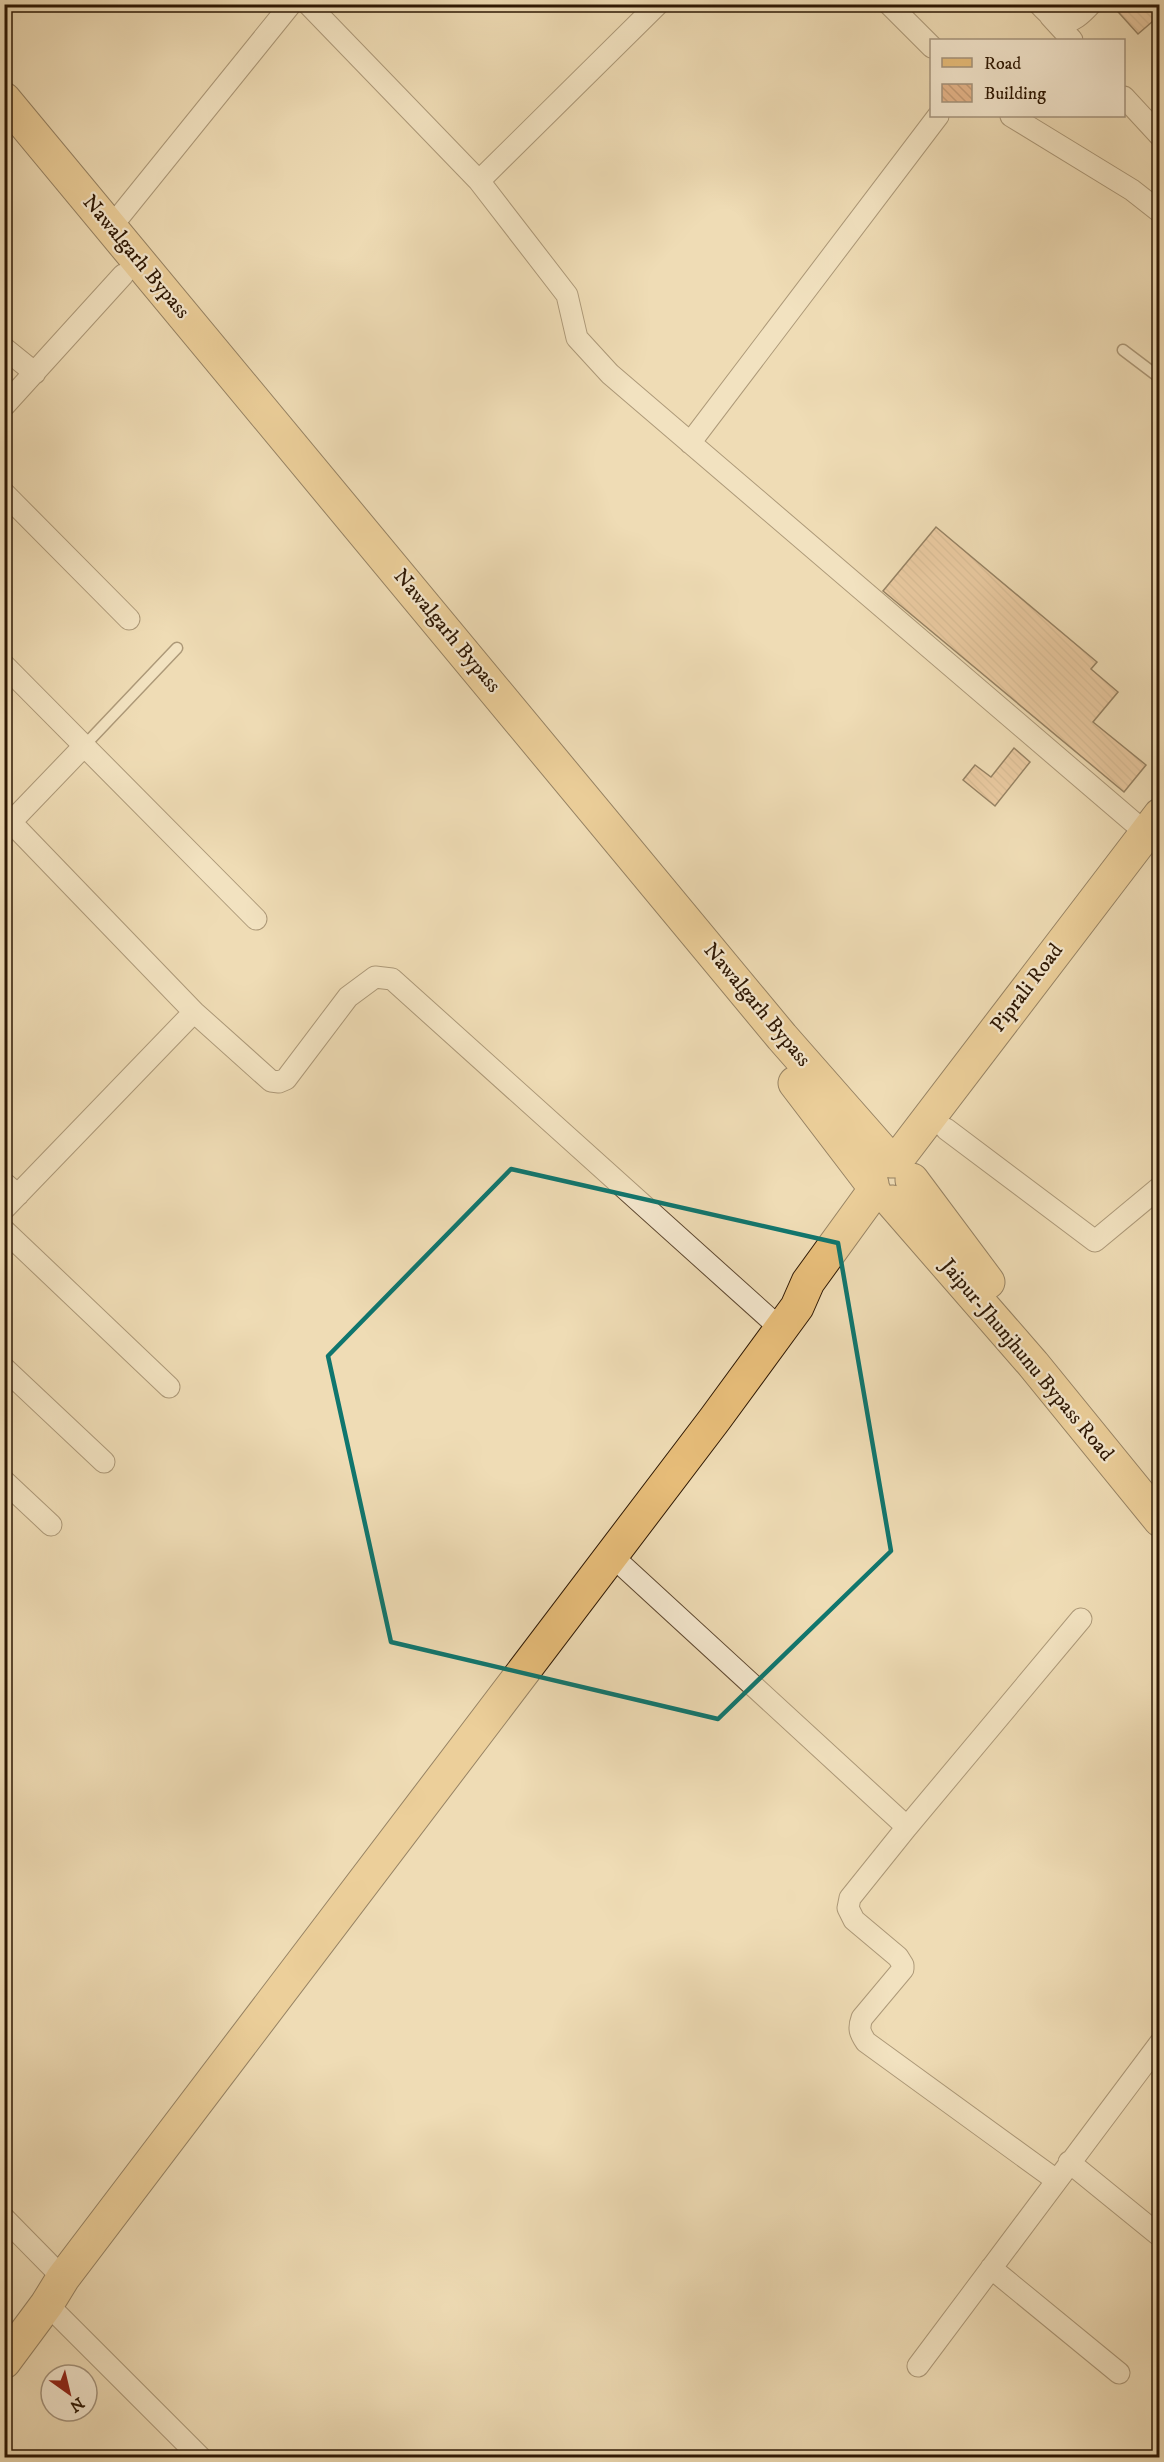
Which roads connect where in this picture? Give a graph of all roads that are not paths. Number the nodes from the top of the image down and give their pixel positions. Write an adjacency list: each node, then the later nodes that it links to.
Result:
1 (291, 4): 17 (street)
2 (308, 4): 15 (street)
3 (658, 4): 15 (street)
4 (889, 4): 8 (street)
5 (1091, 4): 6 (street)
6 (1044, 10): 7 (street)
7 (1071, 39)
8 (930, 45)
9 (1125, 98): 14 (street)
10 (4, 99): 17 (main road, Nawalgarh Bypass)
11 (937, 117): 24 (street)
12 (1013, 117): 16 (street)
13 (4, 130): 18 (main road, Nawalgarh Bypass)
14 (1160, 136)
15 (479, 181): 24 (street)
16 (1160, 212)
17 (111, 227): 34 (main road, Nawalgarh Bypass)
18 (123, 275): 21 (street); 34 (main road, Nawalgarh Bypass)
19 (4, 348): 21 (street)
20 (1124, 350): 22 (lane)
21 (34, 373): 23 (street)
22 (1160, 378)
23 (4, 406)
24 (690, 443): 31 (street)
25 (4, 494): 26 (street)
26 (129, 619)
27 (177, 648): 29 (lane)
28 (4, 665): 29 (street)
29 (84, 746): 30 (street); 32 (street)
30 (8, 818): 33 (street)
31 (1155, 833): 35 (main road); 36 (main road, Piprali Road)
32 (256, 919)
33 (194, 1012): 38 (street); 40 (street)
34 (774, 1043): 36 (main road, Nawalgarh Bypass)
35 (946, 1129): 36 (main road); 37 (street)
36 (892, 1182): 40 (main road); 41 (main road, Nawalgarh Bypass)
37 (1160, 1187)
38 (9, 1196)
39 (4, 1230): 43 (street)
40 (789, 1318): 49 (main road)
41 (1039, 1359): 46 (main road); 47 (main road, Jaipur-Jhunjhunu Bypass Road)
42 (4, 1368): 44 (street)
43 (169, 1387)
44 (104, 1462)
45 (4, 1481): 48 (street)
46 (1160, 1488)
47 (1160, 1520)
48 (51, 1525)
49 (611, 1555): 51 (street); 58 (main road)
50 (1081, 1619): 51 (street)
51 (907, 1827): 54 (street)
52 (1160, 2043): 53 (street)
53 (1069, 2162): 54 (street); 56 (street)
54 (1056, 2180): 57 (street)
55 (4, 2218): 58 (street)
56 (1160, 2236)
57 (991, 2268): 60 (street); 61 (street)
58 (55, 2291): 59 (main road); 62 (street)
59 (4, 2362)
60 (918, 2366)
61 (1119, 2373)
62 (201, 2457)

